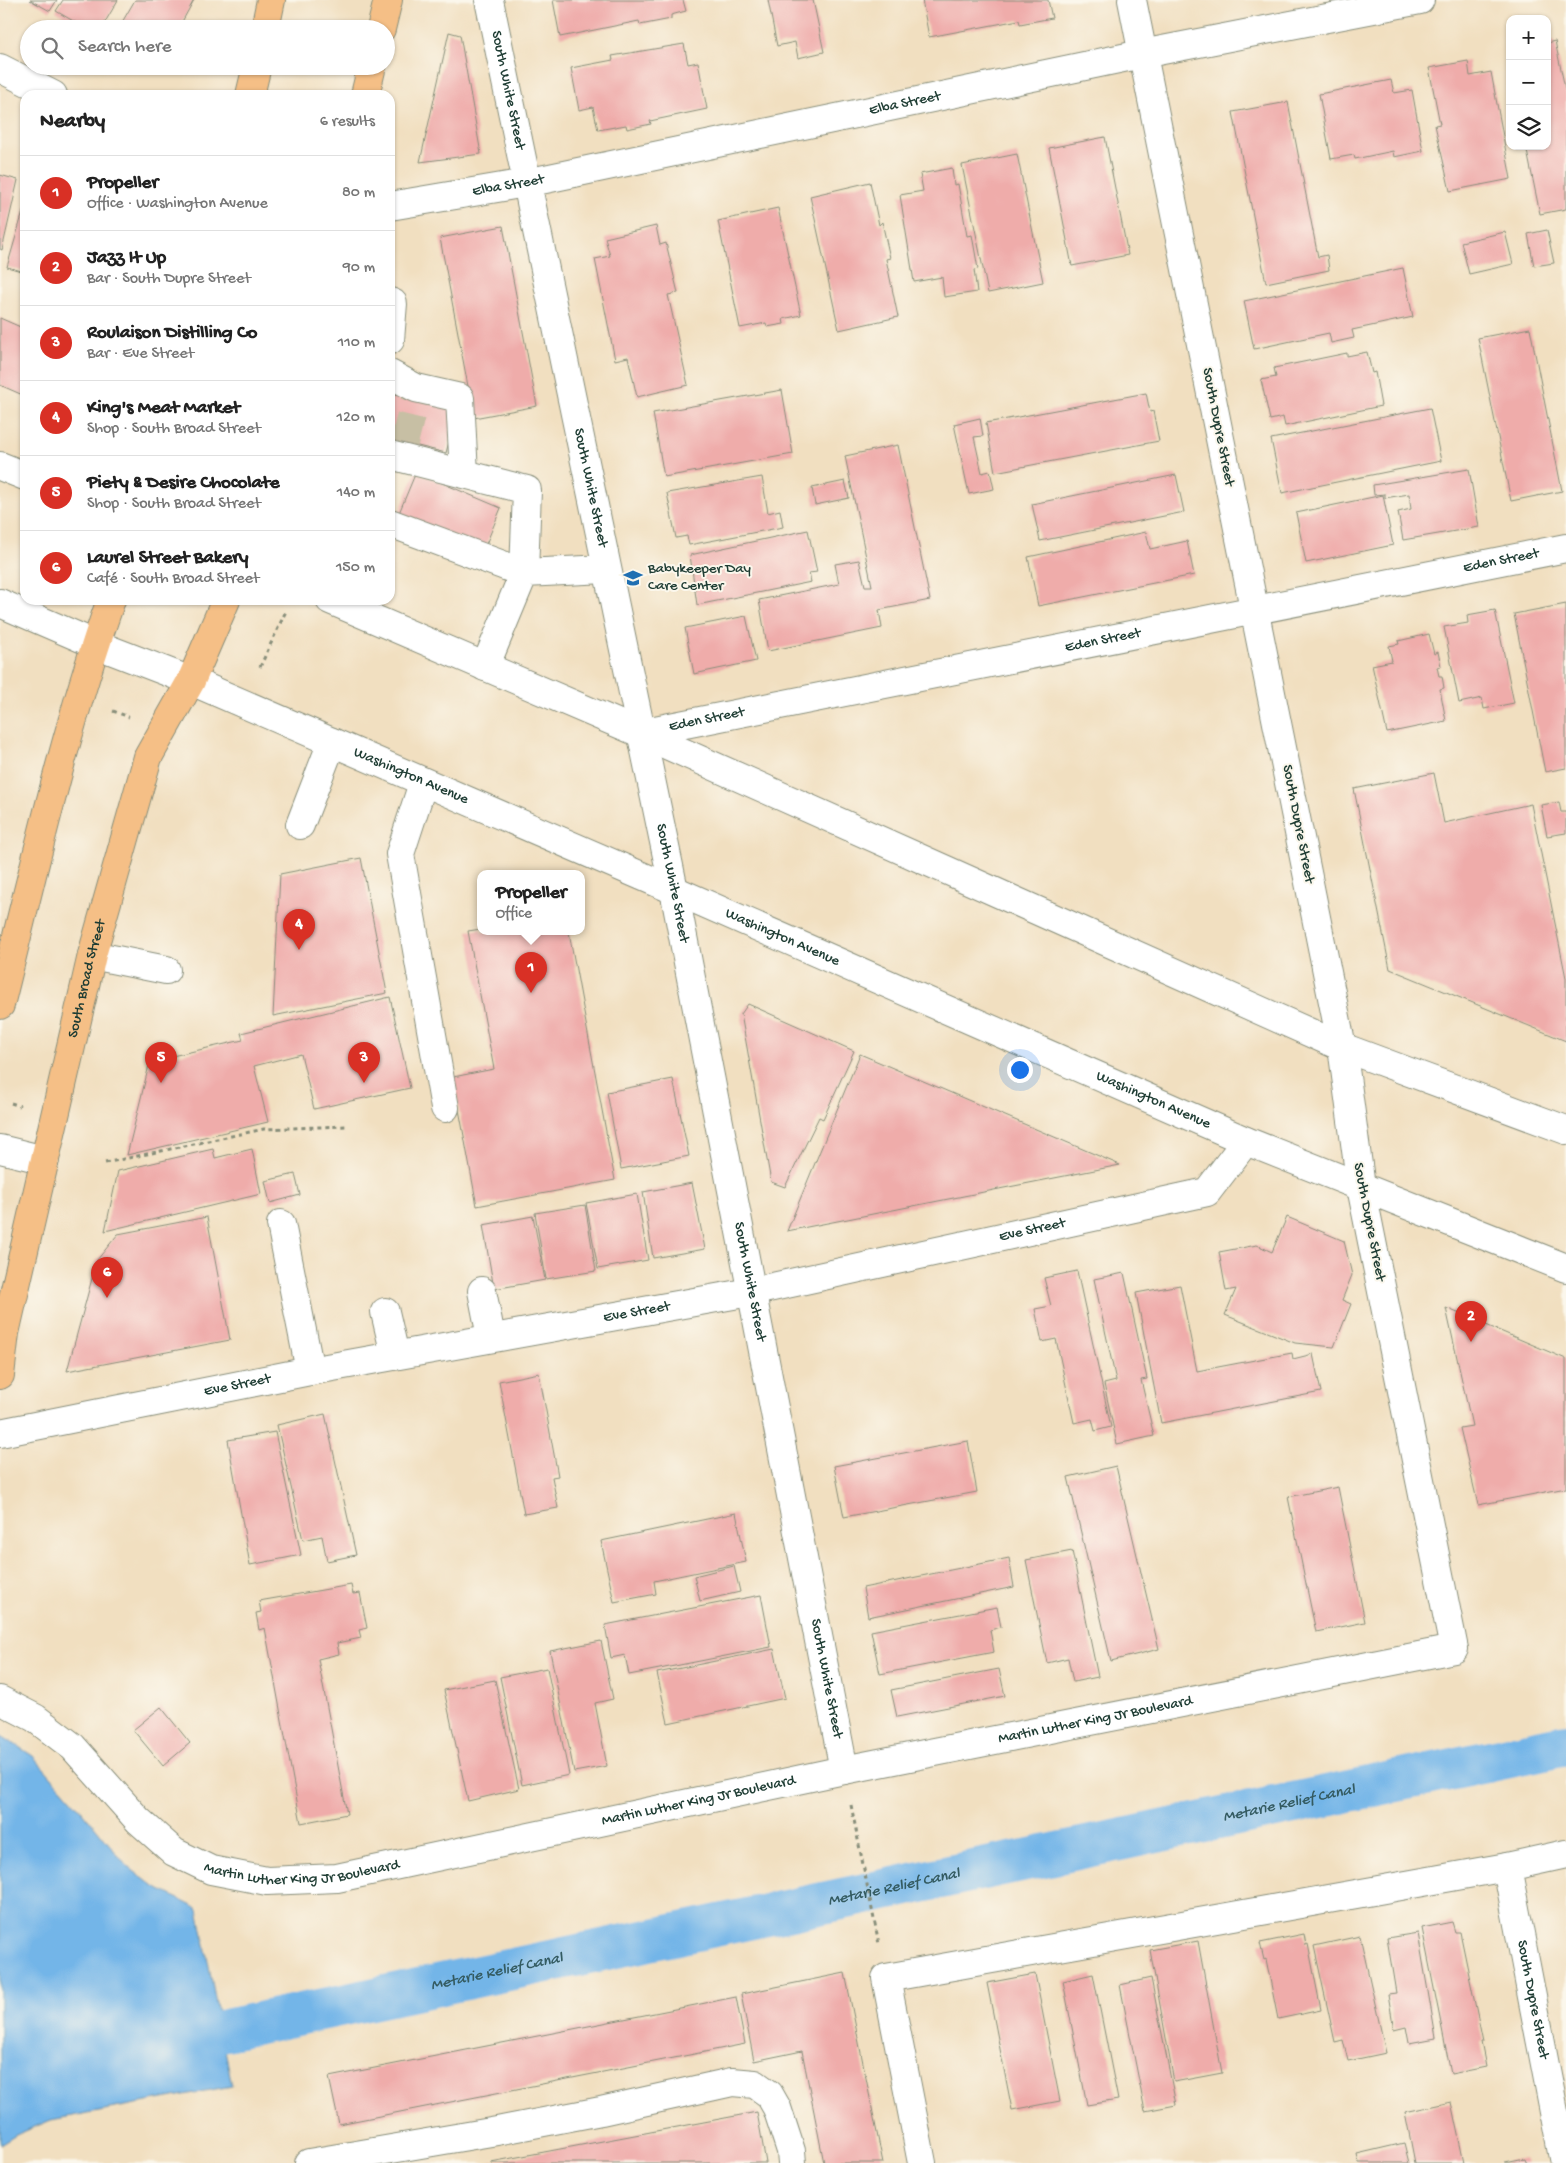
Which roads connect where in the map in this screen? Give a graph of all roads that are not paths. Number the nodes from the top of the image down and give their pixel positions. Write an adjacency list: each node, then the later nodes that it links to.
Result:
1 (271, 0): 6 (main road)
2 (388, 0): 7 (main road)
3 (490, 0): 15 (street, South White Street)
4 (1132, 0): 8 (street, South Dupre Street)
5 (1420, 0): 8 (street, Elba Street)
6 (267, 20)
7 (383, 20)
8 (1142, 54): 15 (street, Elba Street); 30 (street, South Dupre Street)
9 (0, 68): 12 (street)
10 (255, 75): 13 (main road)
11 (370, 75): 14 (main road)
12 (43, 90)
13 (251, 90)
14 (367, 90)
15 (526, 183): 16 (street, Elba Street); 24 (street, South White Street)
16 (395, 205)
17 (395, 378): 21 (street)
18 (398, 452): 21 (street)
19 (0, 466): 20 (street)
20 (20, 474)
21 (464, 474): 25 (street)
22 (395, 525): 25 (street)
23 (1566, 548): 30 (street, Eden Street)
24 (606, 569): 25 (street); 34 (street, South White Street)
25 (524, 573): 32 (street)
26 (0, 603): 31 (street, Washington Avenue)
27 (109, 605): 31 (main road)
28 (224, 605): 33 (main road, South Broad Street)
29 (342, 605): 32 (street)
30 (1254, 610): 34 (street, Eden Street); 42 (street, South Dupre Street)
31 (95, 644): 33 (street, Washington Avenue); 41 (main road)
32 (485, 667): 34 (street)
33 (191, 681): 35 (street, Washington Avenue); 39 (main road, South Broad Street)
34 (640, 733): 38 (street, South White Street); 42 (street)
35 (332, 742): 36 (street, Washington Avenue); 37 (street)
36 (424, 783): 38 (street, Washington Avenue); 43 (street)
37 (300, 825)
38 (674, 890): 45 (street, Washington Avenue); 52 (street, South White Street)
39 (92, 955): 40 (street); 47 (main road, South Broad Street)
40 (166, 970)
41 (0, 1005)
42 (1342, 1047): 44 (street); 48 (street, South Dupre Street)
43 (445, 1108)
44 (1566, 1130)
45 (1246, 1141): 48 (street, Washington Avenue); 52 (street, Eve Street)
46 (0, 1149): 47 (street)
47 (45, 1160): 57 (main road, South Broad Street)
48 (1361, 1187): 50 (street, Washington Avenue); 59 (street, South Dupre Street)
49 (281, 1224): 56 (street)
50 (1566, 1268)
51 (482, 1290): 54 (street)
52 (750, 1292): 54 (street, Eve Street); 61 (street, South White Street)
53 (385, 1312): 55 (street)
54 (491, 1337): 55 (street, Eve Street)
55 (395, 1355): 56 (street, Eve Street)
56 (310, 1371): 58 (street, Eve Street)
57 (0, 1375)
58 (0, 1433)
59 (1454, 1649): 61 (street, Martin Luther King Jr Boulevard)
60 (0, 1700): 61 (street, Martin Luther King Jr Boulevard)
61 (844, 1770)
62 (1566, 1854): 63 (street)
63 (1507, 1866): 66 (street); 67 (street, South Dupre Street)
64 (309, 2163): 65 (street)
65 (792, 2163)
66 (922, 2163)
67 (1564, 2163)

